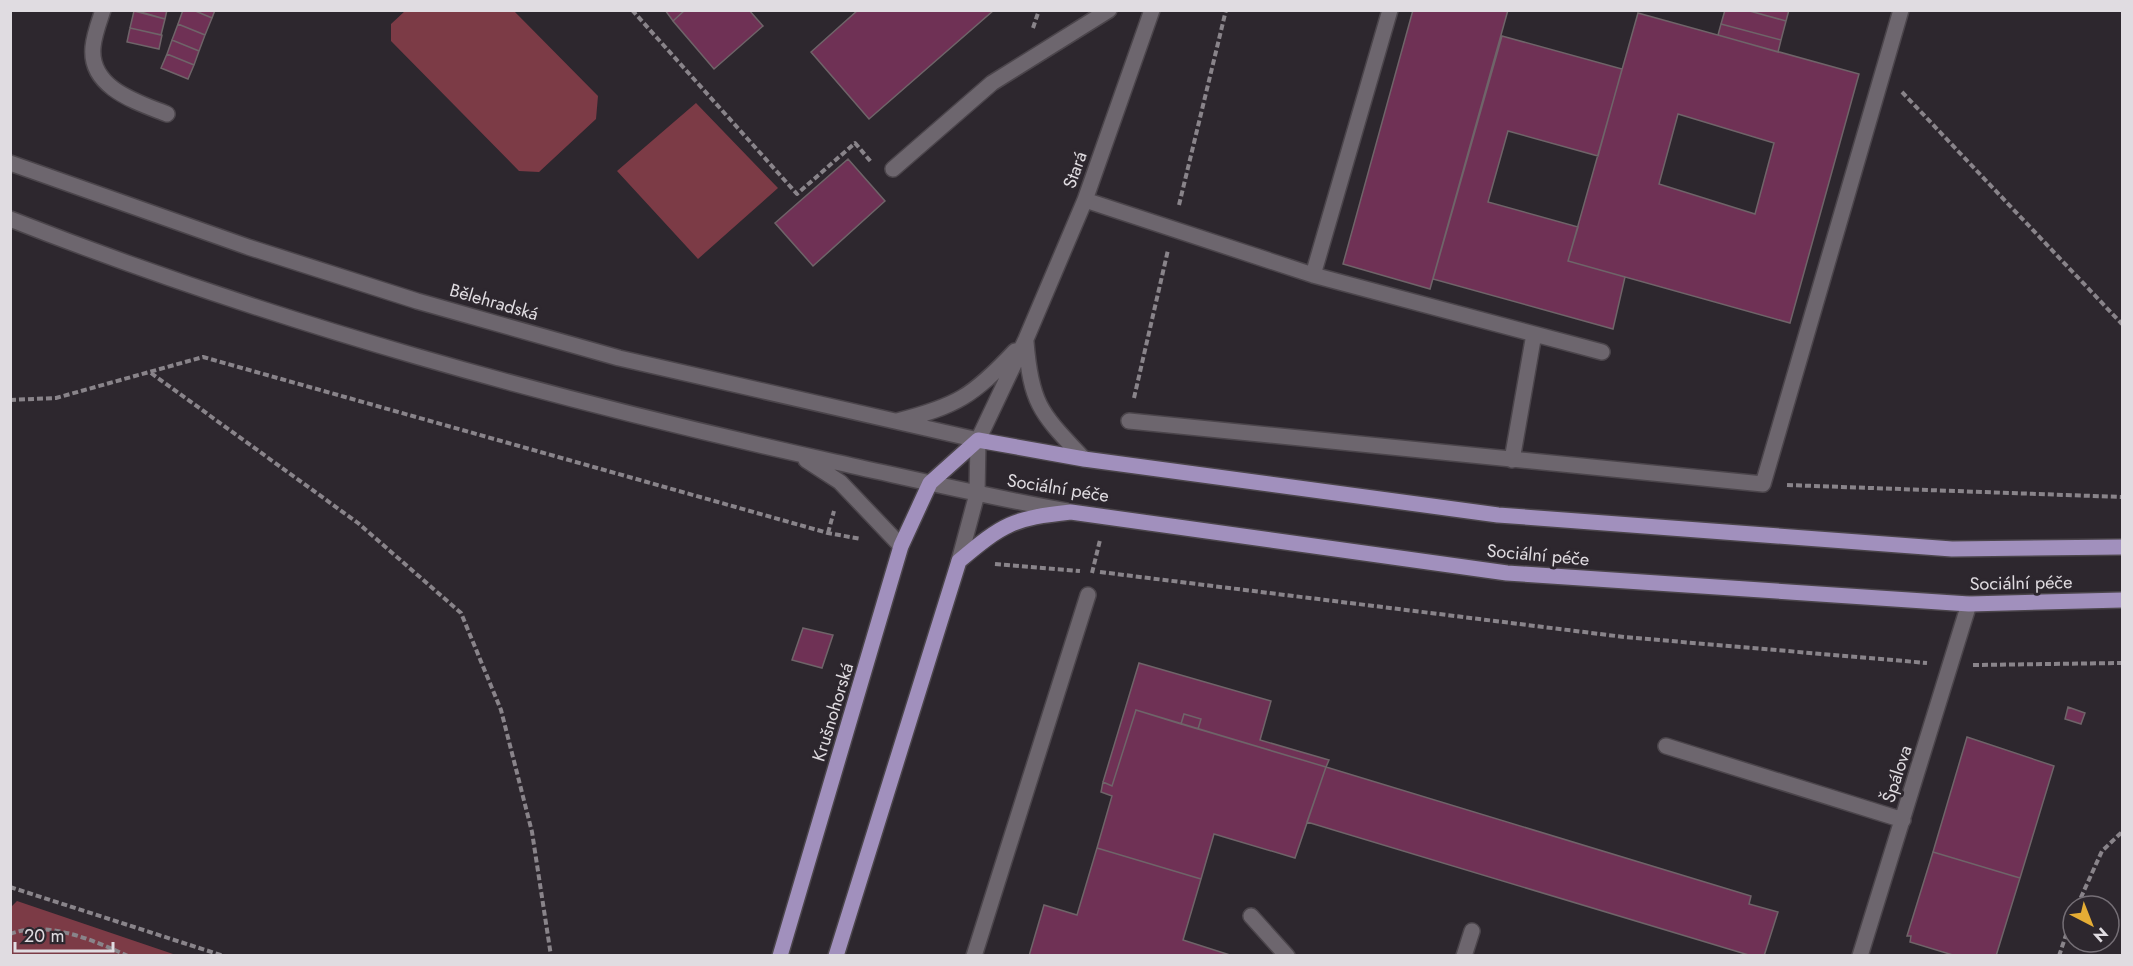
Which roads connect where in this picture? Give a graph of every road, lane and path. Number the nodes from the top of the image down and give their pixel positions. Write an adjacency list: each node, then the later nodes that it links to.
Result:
1 (103, 10): 9 (street)
2 (632, 10): 11 (path)
3 (1109, 10): 11 (street)
4 (1152, 10): 12 (street, Stará)
5 (1226, 10): 14 (path)
6 (1390, 10): 15 (street)
7 (1901, 10): 8 (street)
8 (1883, 73): 16 (path); 29 (street)
9 (167, 114)
10 (10, 163): 22 (street, Bělehradská)
11 (893, 169)
12 (1085, 200): 14 (street); 18 (street, Stará)
13 (10, 219): 25 (street)
14 (1173, 229): 15 (street)
15 (1313, 275): 17 (street)
16 (2122, 324)
17 (1534, 334): 19 (street); 27 (street)
18 (1026, 339): 22 (street, Stará); 24 (street, Stará); 26 (street, Stará)
19 (1602, 352)
20 (150, 372): 21 (path); 33 (path); 51 (path)
21 (10, 400)
22 (894, 422): 24 (street, Bělehradská)
23 (1129, 422): 27 (street)
24 (978, 440): 26 (main road, Sociální péče); 28 (main road); 30 (street)
25 (799, 455): 28 (street); 33 (street)
26 (1084, 459): 34 (main road, Sociální péče)
27 (1512, 460): 29 (street)
28 (930, 483): 30 (street, Sociální péče); 33 (main road, Krušnohorská)
29 (1763, 484): 31 (path)
30 (977, 494): 32 (street, Sociální péče); 35 (street)
31 (2122, 497)
32 (1071, 512): 35 (main road); 38 (main road, Sociální péče)
33 (901, 546): 52 (main road, Krušnohorská)
34 (2122, 547)
35 (959, 561): 40 (path); 53 (main road)
36 (1088, 595): 54 (street)
37 (2122, 600): 38 (main road, Sociální péče)
38 (1969, 604): 40 (street, Špálova)
39 (2122, 663): 40 (path)
40 (1951, 665): 42 (street, Špálova)
41 (1666, 746): 42 (street)
42 (1903, 820): 57 (street, Špálova)
43 (2122, 832): 45 (path)
44 (10, 887): 50 (path)
45 (2082, 894)
46 (1251, 916): 55 (street)
47 (1472, 931): 56 (street)
48 (10, 934): 49 (path)
49 (128, 956)
50 (225, 956)
51 (551, 956)
52 (780, 956)
53 (836, 956)
54 (975, 956)
55 (1287, 956)
56 (1464, 956)
57 (1860, 956)

